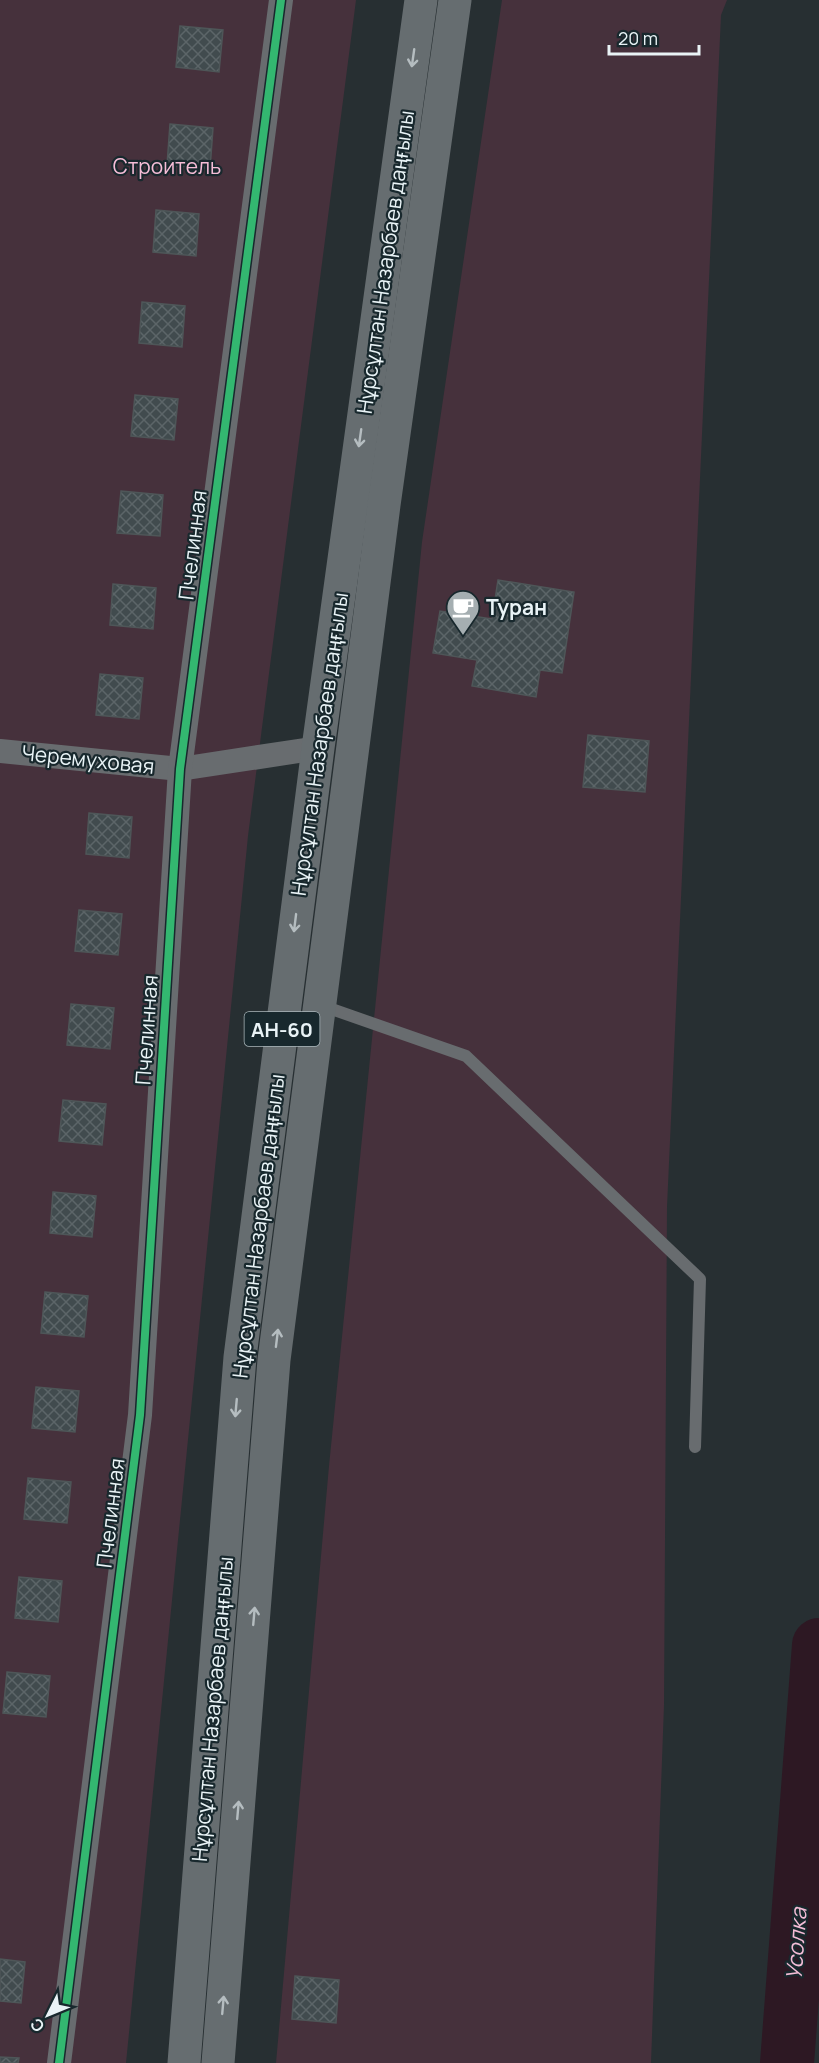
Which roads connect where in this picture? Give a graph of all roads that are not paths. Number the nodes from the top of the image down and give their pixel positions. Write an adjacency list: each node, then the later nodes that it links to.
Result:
1 (281, 0): 6 (street, Пчелинная)
2 (421, 0): 4 (main road, Нұрсұлтан Назарбаев даңғылы / АН-60, one-way to 4)
3 (455, 0): 7 (main road, Нұрсұлтан Назарбаев даңғылы)
4 (318, 748): 6 (street, Черемуховая); 10 (main road, Нұрсұлтан Назарбаев даңғылы / АН-60, one-way to 10)
5 (0, 750): 6 (street, Черемуховая)
6 (180, 769): 9 (street, Пчелинная)
7 (319, 1005): 8 (lane); 11 (main road, Нұрсұлтан Назарбаев даңғылы, one-way to 7)
8 (695, 1447)
9 (60, 2063)
10 (184, 2063)
11 (218, 2063)

